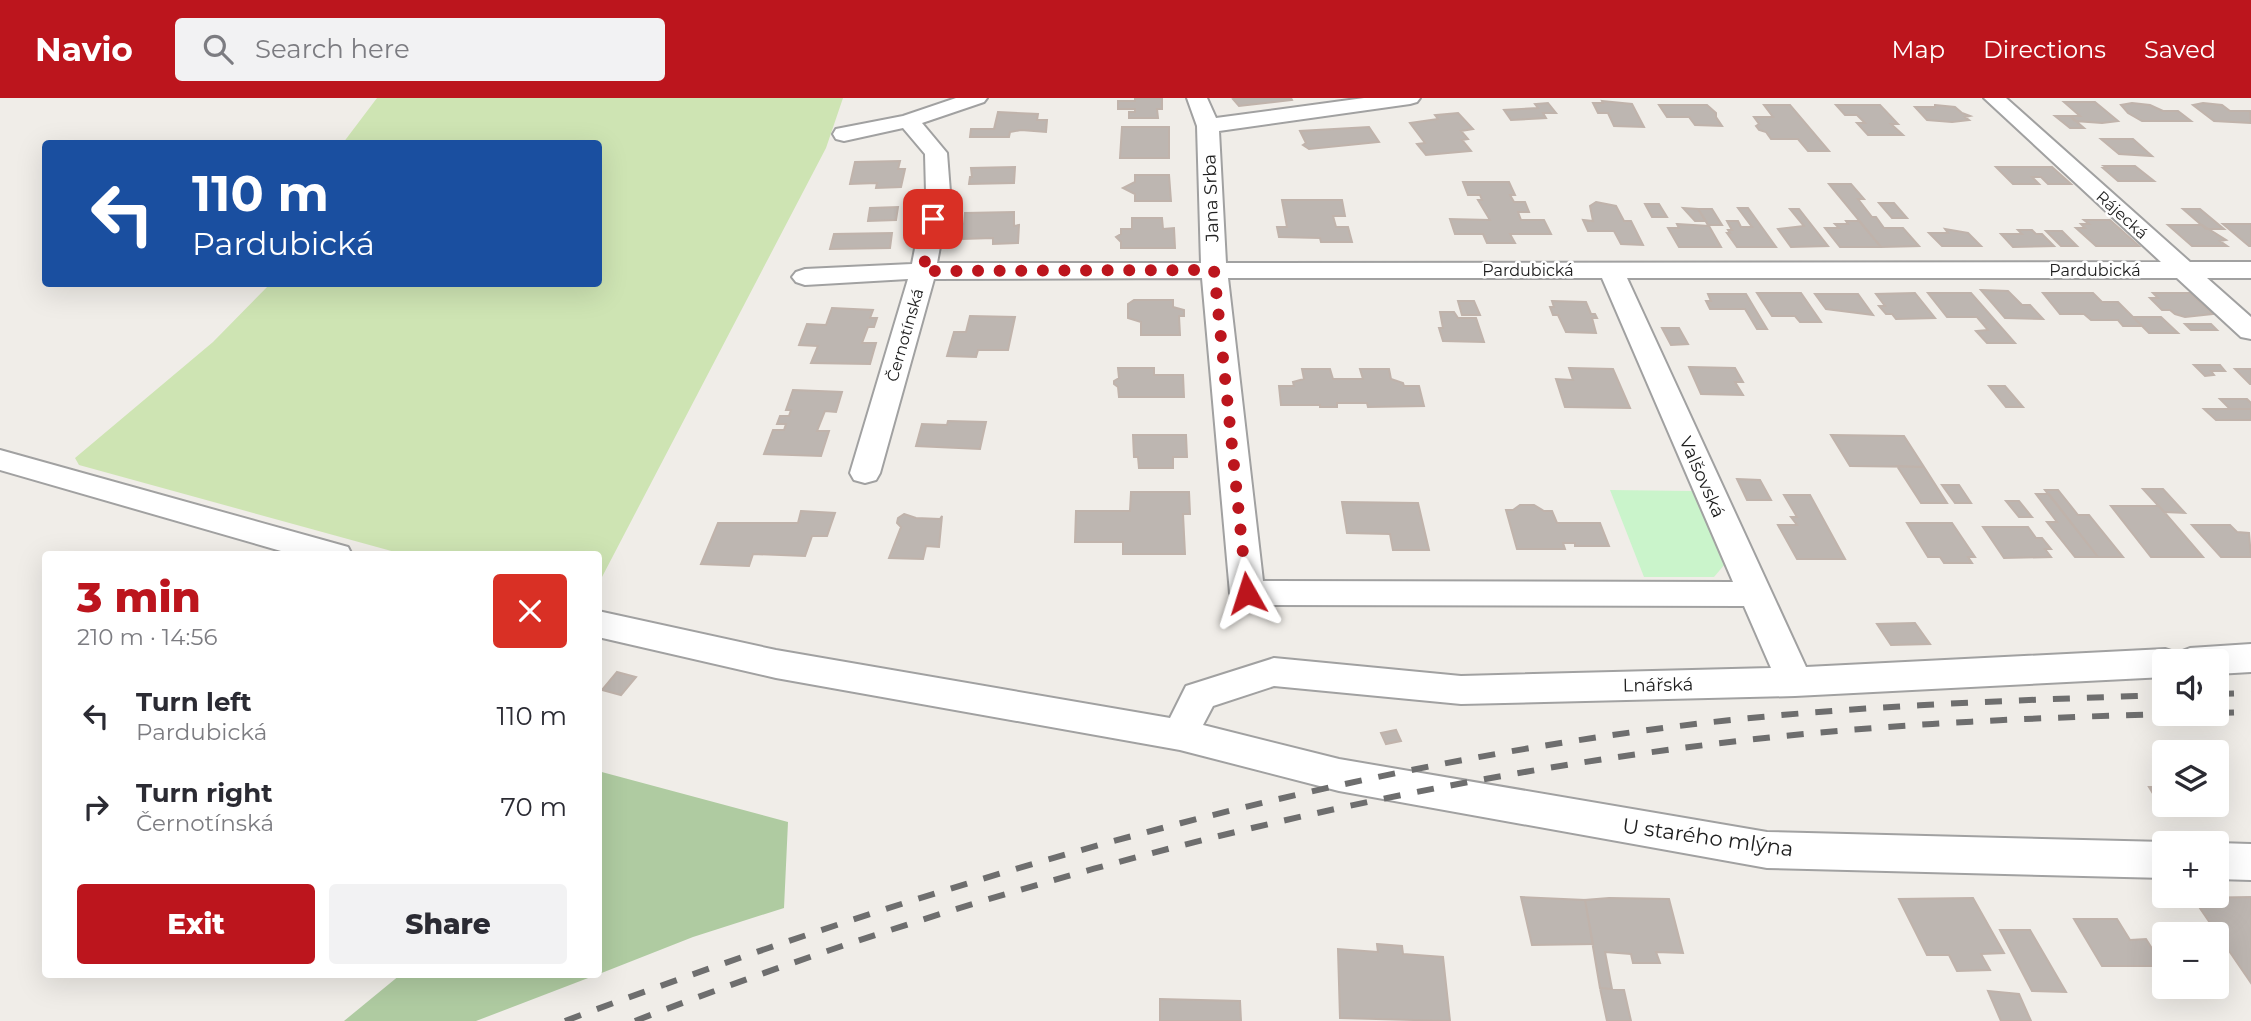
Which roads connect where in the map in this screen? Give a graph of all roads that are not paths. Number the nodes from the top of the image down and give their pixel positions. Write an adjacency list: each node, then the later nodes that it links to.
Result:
1 (977, 98): 5 (street)
2 (1197, 98): 6 (street, Jana Srba)
3 (1410, 98): 6 (street)
4 (1994, 98): 10 (street, Rájecká)
5 (908, 121): 7 (street); 12 (street, Černotínská)
6 (1208, 126): 8 (street, Jana Srba)
7 (844, 134)
8 (1214, 270): 9 (street, Pardubická); 12 (street, Pardubická); 18 (street, Jana Srba)
9 (1611, 270): 10 (street, Pardubická); 18 (street, Valšovská)
10 (2183, 270): 11 (street, Pardubická); 14 (street, Rájecká)
11 (2251, 270)
12 (923, 271): 13 (street, Pardubická); 16 (street, Černotínská)
13 (805, 277)
14 (2251, 331)
15 (0, 460): 17 (street)
16 (865, 473)
17 (322, 551)
18 (1754, 594): 23 (street, Valšovská)
19 (602, 625): 24 (street, U starého mlýna)
20 (2251, 658): 21 (street)
21 (2229, 659)
22 (2152, 664): 23 (street, Lnářská)
23 (1795, 682): 24 (street, Lnářská)
24 (1180, 735): 25 (street, U starého mlýna)
25 (2152, 860)
26 (2229, 861): 27 (street)
27 (2251, 862)

